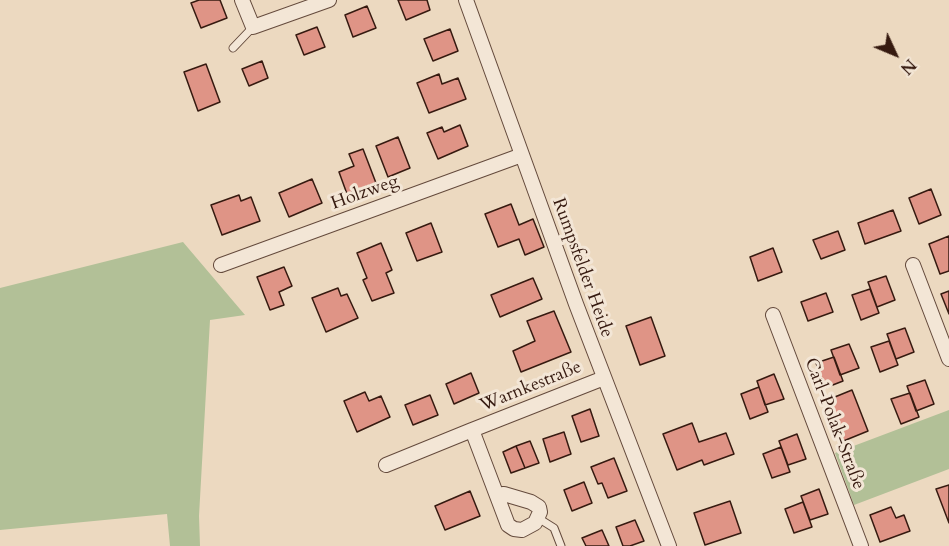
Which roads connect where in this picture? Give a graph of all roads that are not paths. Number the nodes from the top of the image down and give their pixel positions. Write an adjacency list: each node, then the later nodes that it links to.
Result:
1 (242, 0): 4 (street)
2 (328, 0): 4 (street)
3 (466, 0): 6 (street, Rumpsfelder Heide)
4 (253, 27): 5 (lane)
5 (233, 48)
6 (522, 155): 7 (street, Holzweg); 11 (street, Rumpsfelder Heide)
7 (221, 265)
8 (913, 265): 10 (street)
9 (773, 315): 18 (street, Carl-Polak-Straße)
10 (949, 359)
11 (604, 378): 12 (street, Warnkestraße); 17 (street, Rumpsfelder Heide)
12 (472, 430): 13 (street, Warnkestraße); 14 (street, Warnkestraße)
13 (386, 465)
14 (498, 495): 15 (street); 15 (street, Warnkestraße)
15 (538, 518): 16 (lane)
16 (561, 546)
17 (669, 546)
18 (861, 546)

